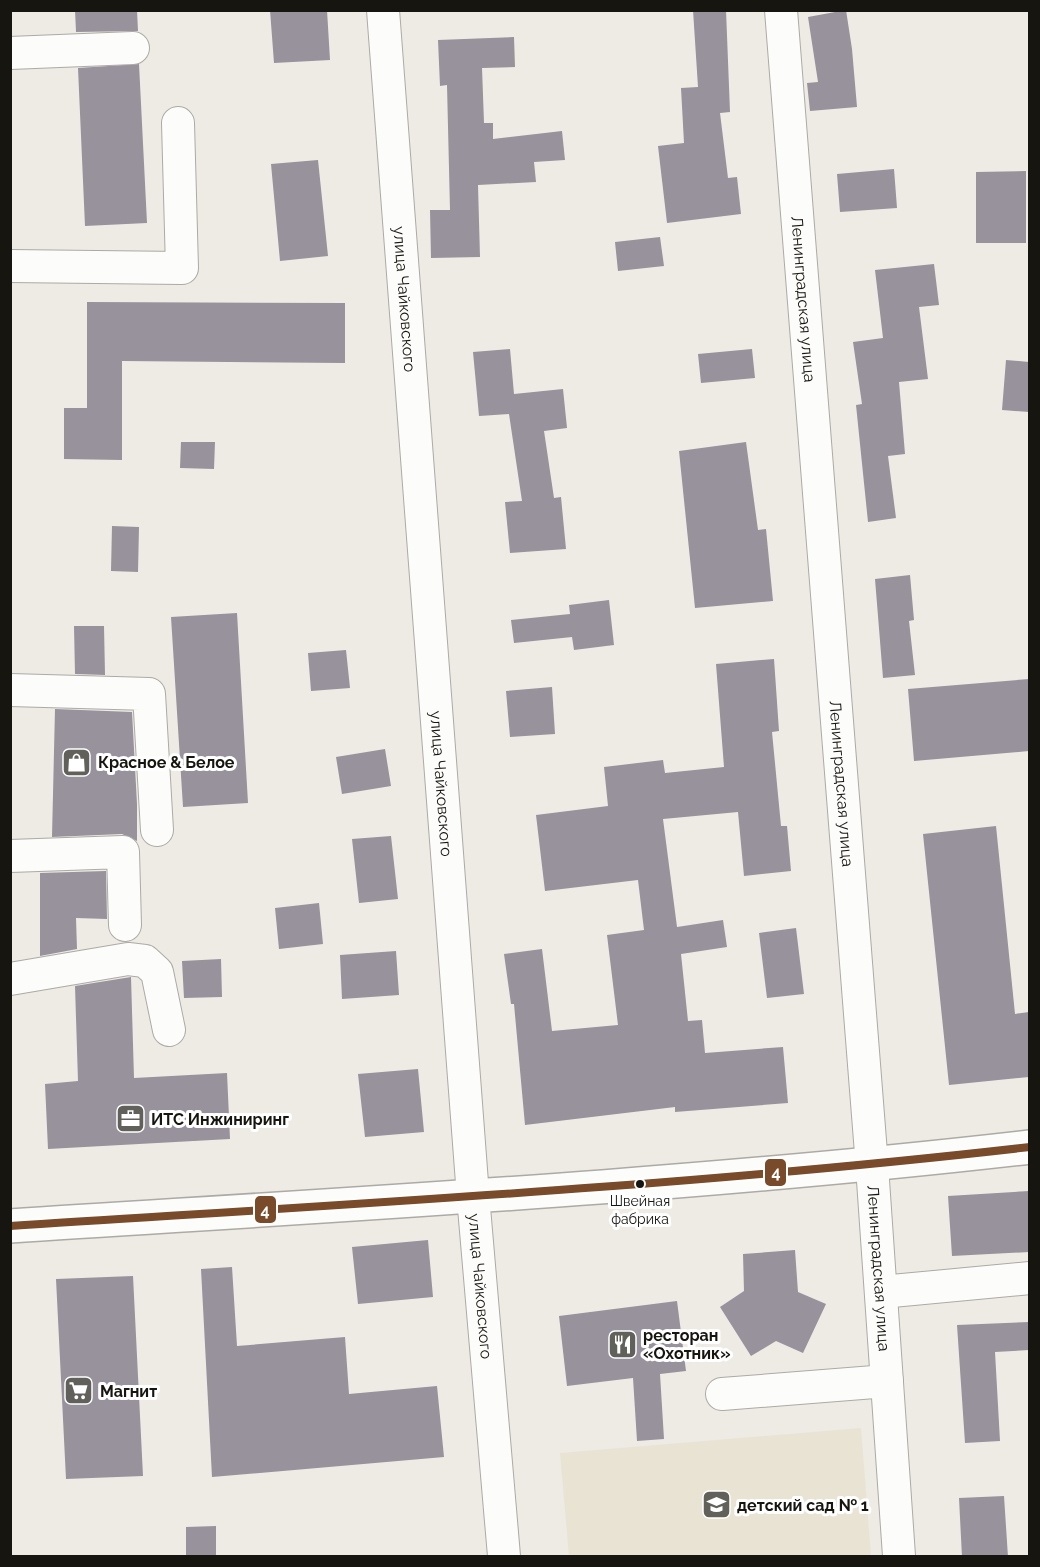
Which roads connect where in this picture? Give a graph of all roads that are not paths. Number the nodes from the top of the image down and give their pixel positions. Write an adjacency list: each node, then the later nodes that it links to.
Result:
1 (383, 10): 15 (street, улица Чайковского)
2 (781, 10): 14 (street, Ленинградская улица)
3 (133, 48): 4 (street)
4 (10, 52)
5 (178, 123): 6 (street)
6 (10, 266)
7 (10, 690): 8 (street)
8 (157, 830)
9 (10, 856): 10 (street)
10 (125, 925)
11 (10, 980): 12 (street)
12 (169, 1030)
13 (1029, 1147): 14 (main road)
14 (872, 1166): 15 (main road); 18 (street, Ленинградская улица)
15 (473, 1196): 16 (main road); 21 (street, улица Чайковского)
16 (10, 1226)
17 (1029, 1278): 18 (street)
18 (881, 1292): 19 (street, Ленинградская улица)
19 (887, 1382): 20 (street); 22 (street, Ленинградская улица)
20 (722, 1394)
21 (504, 1557)
22 (899, 1557)

